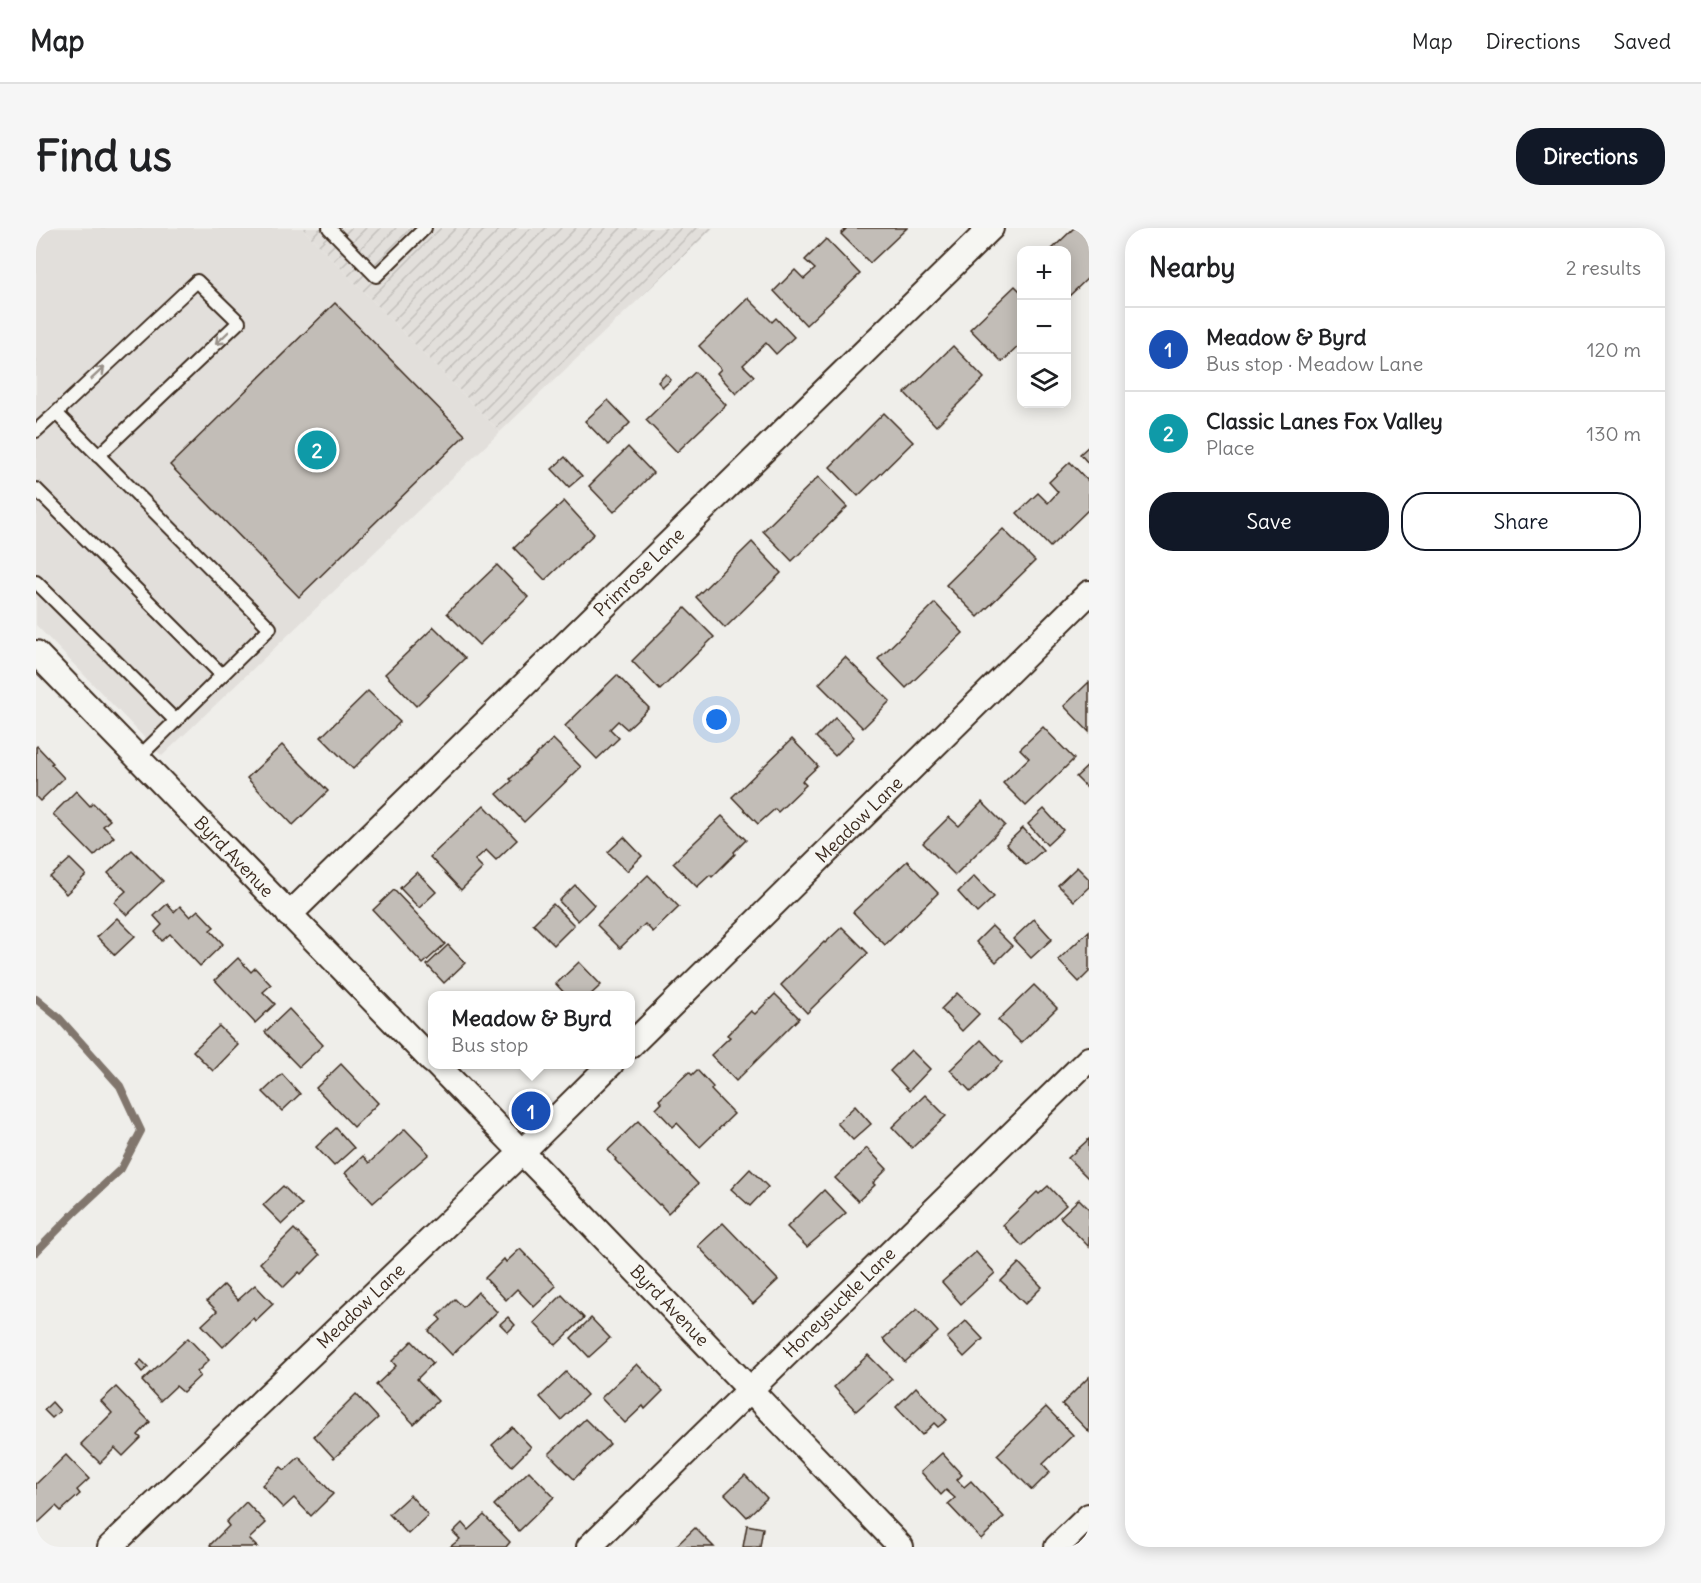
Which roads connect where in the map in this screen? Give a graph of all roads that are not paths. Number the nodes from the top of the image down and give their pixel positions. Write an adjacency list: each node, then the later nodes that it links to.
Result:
1 (329, 228): 2 (lane)
2 (425, 228)
3 (991, 228): 14 (street, Primrose Lane)
4 (56, 413): 5 (lane); 6 (lane); 6 (lane, one-way to 6)
5 (36, 431)
6 (98, 456): 11 (lane)
7 (36, 489): 11 (lane)
8 (36, 582): 12 (lane)
9 (1089, 593): 15 (street, Meadow Lane)
10 (36, 653): 13 (street, Byrd Avenue)
11 (222, 675): 12 (lane)
12 (176, 721): 13 (lane)
13 (138, 758): 14 (street, Byrd Avenue)
14 (289, 915): 16 (street, Byrd Avenue)
15 (635, 1041)
16 (428, 1057)
17 (1089, 1059): 21 (street, Honeysuckle Lane)
18 (440, 1069): 20 (street, Byrd Avenue)
19 (607, 1069): 20 (street, Meadow Lane)
20 (522, 1152): 21 (street, Byrd Avenue); 23 (street, Meadow Lane)
21 (750, 1391): 24 (street, Honeysuckle Lane); 25 (street, Byrd Avenue)
22 (1089, 1516): 26 (street)
23 (110, 1547)
24 (589, 1547)
25 (901, 1547)
26 (1057, 1547)

